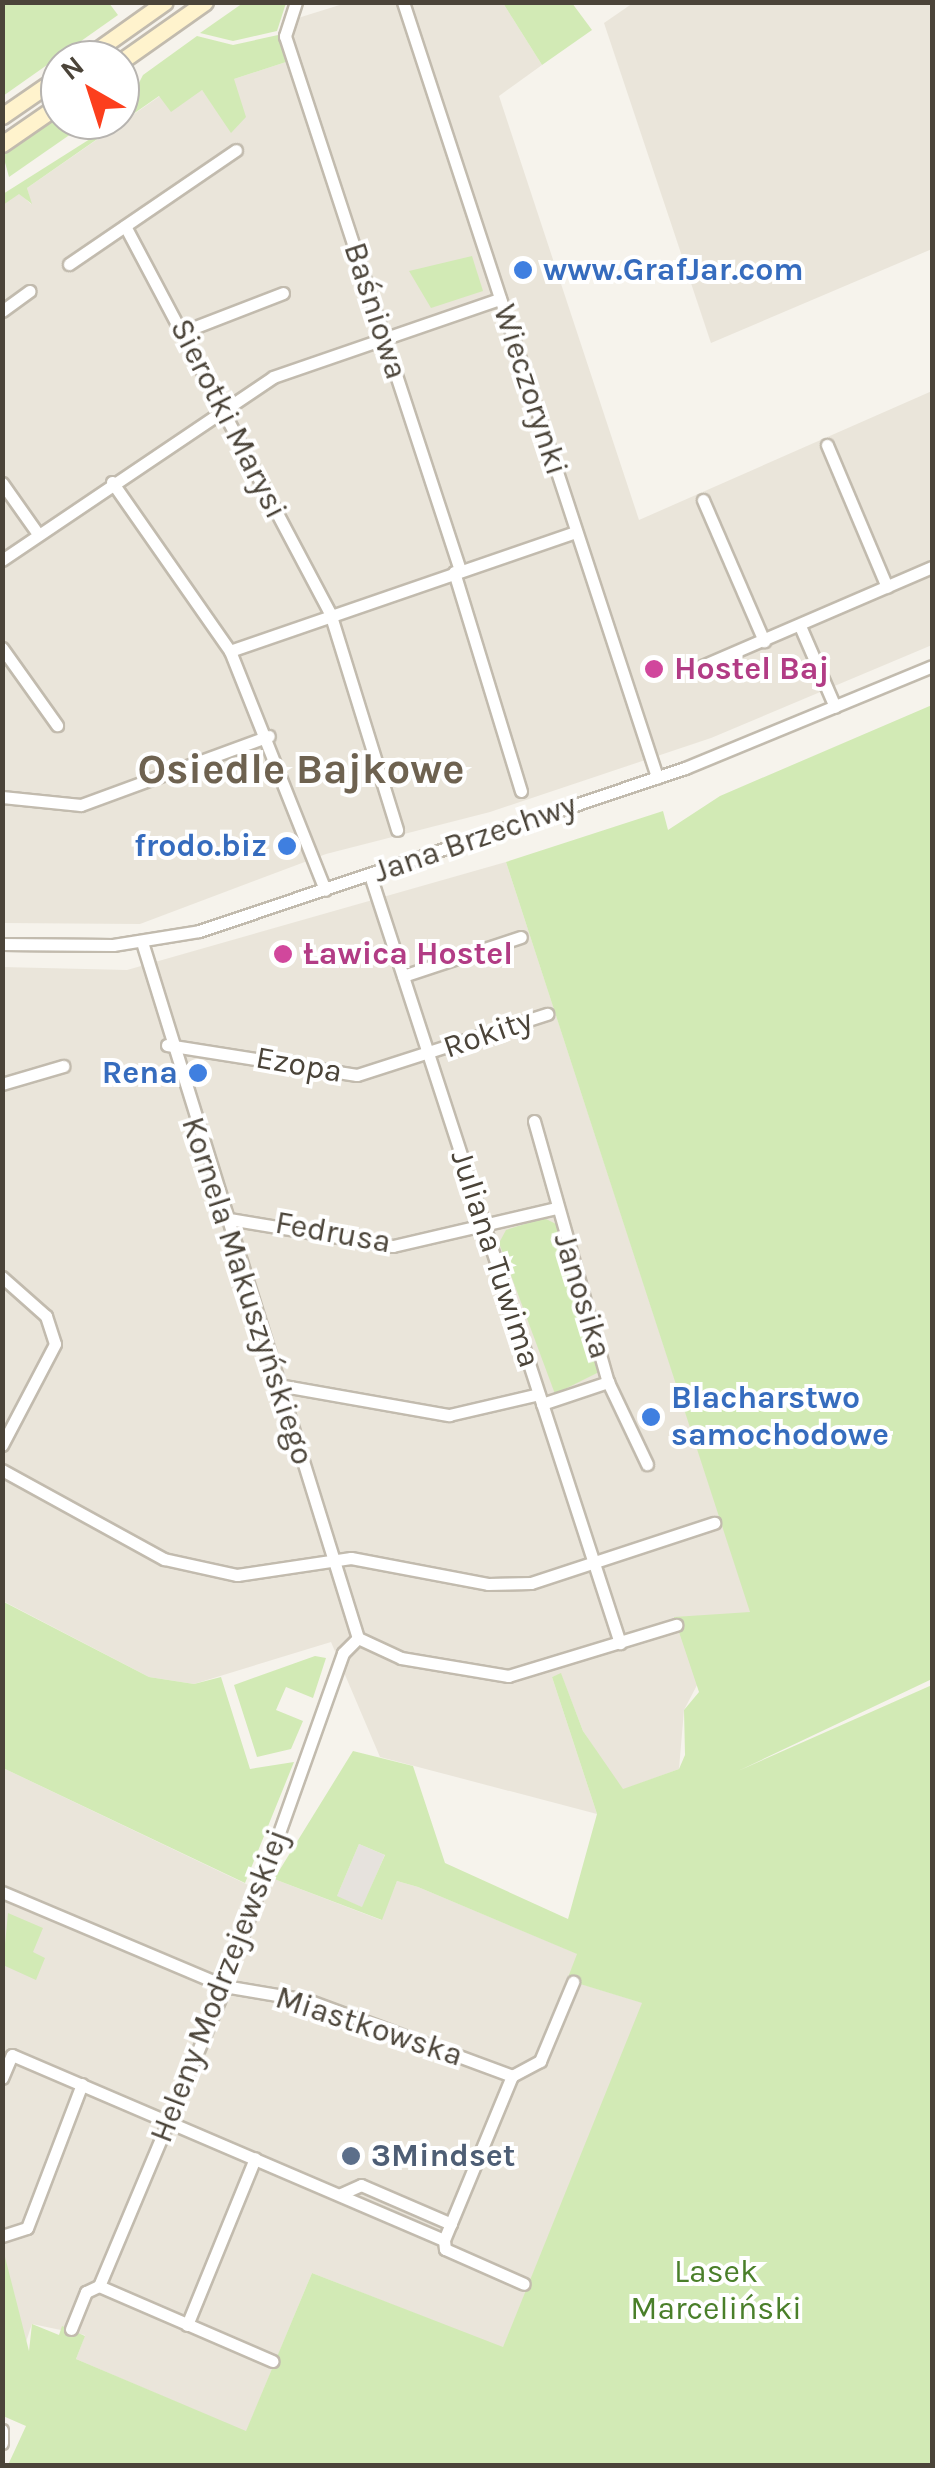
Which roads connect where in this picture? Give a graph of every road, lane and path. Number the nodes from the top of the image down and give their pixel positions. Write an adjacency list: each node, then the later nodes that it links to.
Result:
1 (165, 2): 5 (main road)
2 (205, 2): 6 (main road)
3 (296, 2): 19 (street, Baśniowa)
4 (403, 2): 16 (street, Wieczorynki)
5 (111, 40)
6 (140, 48)
7 (40, 90): 8 (main road)
8 (2, 116)
9 (40, 118): 10 (main road)
10 (2, 144)
11 (236, 150): 12 (street)
12 (126, 226): 13 (street); 18 (street, Sierotki Marysi)
13 (69, 264)
14 (30, 291): 17 (street)
15 (284, 293): 18 (street)
16 (500, 299): 19 (street); 25 (street, Wieczorynki)
17 (2, 311)
18 (184, 331): 20 (street, Sierotki Marysi)
19 (383, 337): 20 (street); 29 (street, Baśniowa)
20 (221, 406): 22 (street); 31 (street, Sierotki Marysi)
21 (827, 445): 30 (street)
22 (112, 482): 26 (street); 35 (street)
23 (2, 483): 26 (street)
24 (703, 500): 33 (street)
25 (576, 532): 29 (street); 41 (street, Wieczorynki)
26 (38, 534): 27 (street)
27 (2, 560)
28 (932, 567): 30 (street)
29 (457, 571): 31 (street); 42 (street, Baśniowa)
30 (888, 586): 32 (street)
31 (330, 613): 35 (street); 44 (street, Sierotki Marysi)
32 (800, 626): 33 (street); 38 (street)
33 (764, 641): 36 (street)
34 (2, 648): 39 (street)
35 (230, 651): 40 (street)
36 (702, 666)
37 (932, 666): 38 (street, Jana Brzechwy)
38 (835, 707): 41 (street, Jana Brzechwy)
39 (57, 725)
40 (270, 736): 43 (street); 46 (street)
41 (656, 778): 45 (street, Jana Brzechwy)
42 (521, 791)
43 (2, 797)
44 (397, 830)
45 (370, 875): 46 (street, Jana Brzechwy); 50 (street, Juliana Tuwima)
46 (324, 890): 48 (street, Jana Brzechwy)
47 (521, 938): 50 (street)
48 (142, 942): 49 (street, Jana Brzechwy); 52 (street, Kornela Makuszyńskiego)
49 (2, 944)
50 (403, 976): 53 (street, Juliana Tuwima)
51 (547, 1014): 53 (street, Rokity)
52 (168, 1045): 53 (street, Ezopa); 58 (street, Kornela Makuszyńskiego)
53 (429, 1055): 59 (street, Juliana Tuwima)
54 (62, 1066): 55 (street)
55 (2, 1084)
56 (534, 1121): 57 (street, Janosika)
57 (556, 1208): 59 (street, Fedrusa); 61 (street, Janosika)
58 (223, 1218): 59 (street, Fedrusa); 62 (street, Kornela Makuszyńskiego)
59 (484, 1226): 63 (street, Juliana Tuwima)
60 (2, 1278): 64 (street)
61 (608, 1382): 63 (street); 65 (street, Janosika)
62 (278, 1385): 63 (street); 68 (street, Kornela Makuszyńskiego)
63 (541, 1399): 69 (street, Juliana Tuwima)
64 (2, 1445)
65 (646, 1464)
66 (2, 1470): 68 (street)
67 (714, 1524): 69 (street)
68 (334, 1562): 69 (street); 71 (street, Kornela Makuszyńskiego)
69 (594, 1563): 72 (street, Juliana Tuwima)
70 (676, 1625): 72 (street)
71 (358, 1638): 72 (street); 75 (street, Heleny Modrzejewskiej)
72 (620, 1643)
73 (2, 1892): 75 (street, Miastkowska)
74 (573, 1982): 76 (street)
75 (224, 1986): 76 (street, Miastkowska); 79 (street, Heleny Modrzejewskiej)
76 (512, 2076): 82 (street)
77 (2, 2078): 78 (street)
78 (82, 2084): 79 (street); 83 (street)
79 (169, 2118): 80 (street); 86 (street, Heleny Modrzejewskiej)
80 (255, 2158): 81 (street); 87 (street)
81 (340, 2194): 82 (street); 84 (street)
82 (451, 2224): 84 (street)
83 (2, 2236)
84 (444, 2240): 85 (street)
85 (524, 2284)
86 (99, 2286): 87 (street); 88 (street, Heleny Modrzejewskiej)
87 (187, 2325): 89 (street)
88 (71, 2329)
89 (272, 2361)
90 (2, 2430): 91 (street)
91 (2, 2443)

